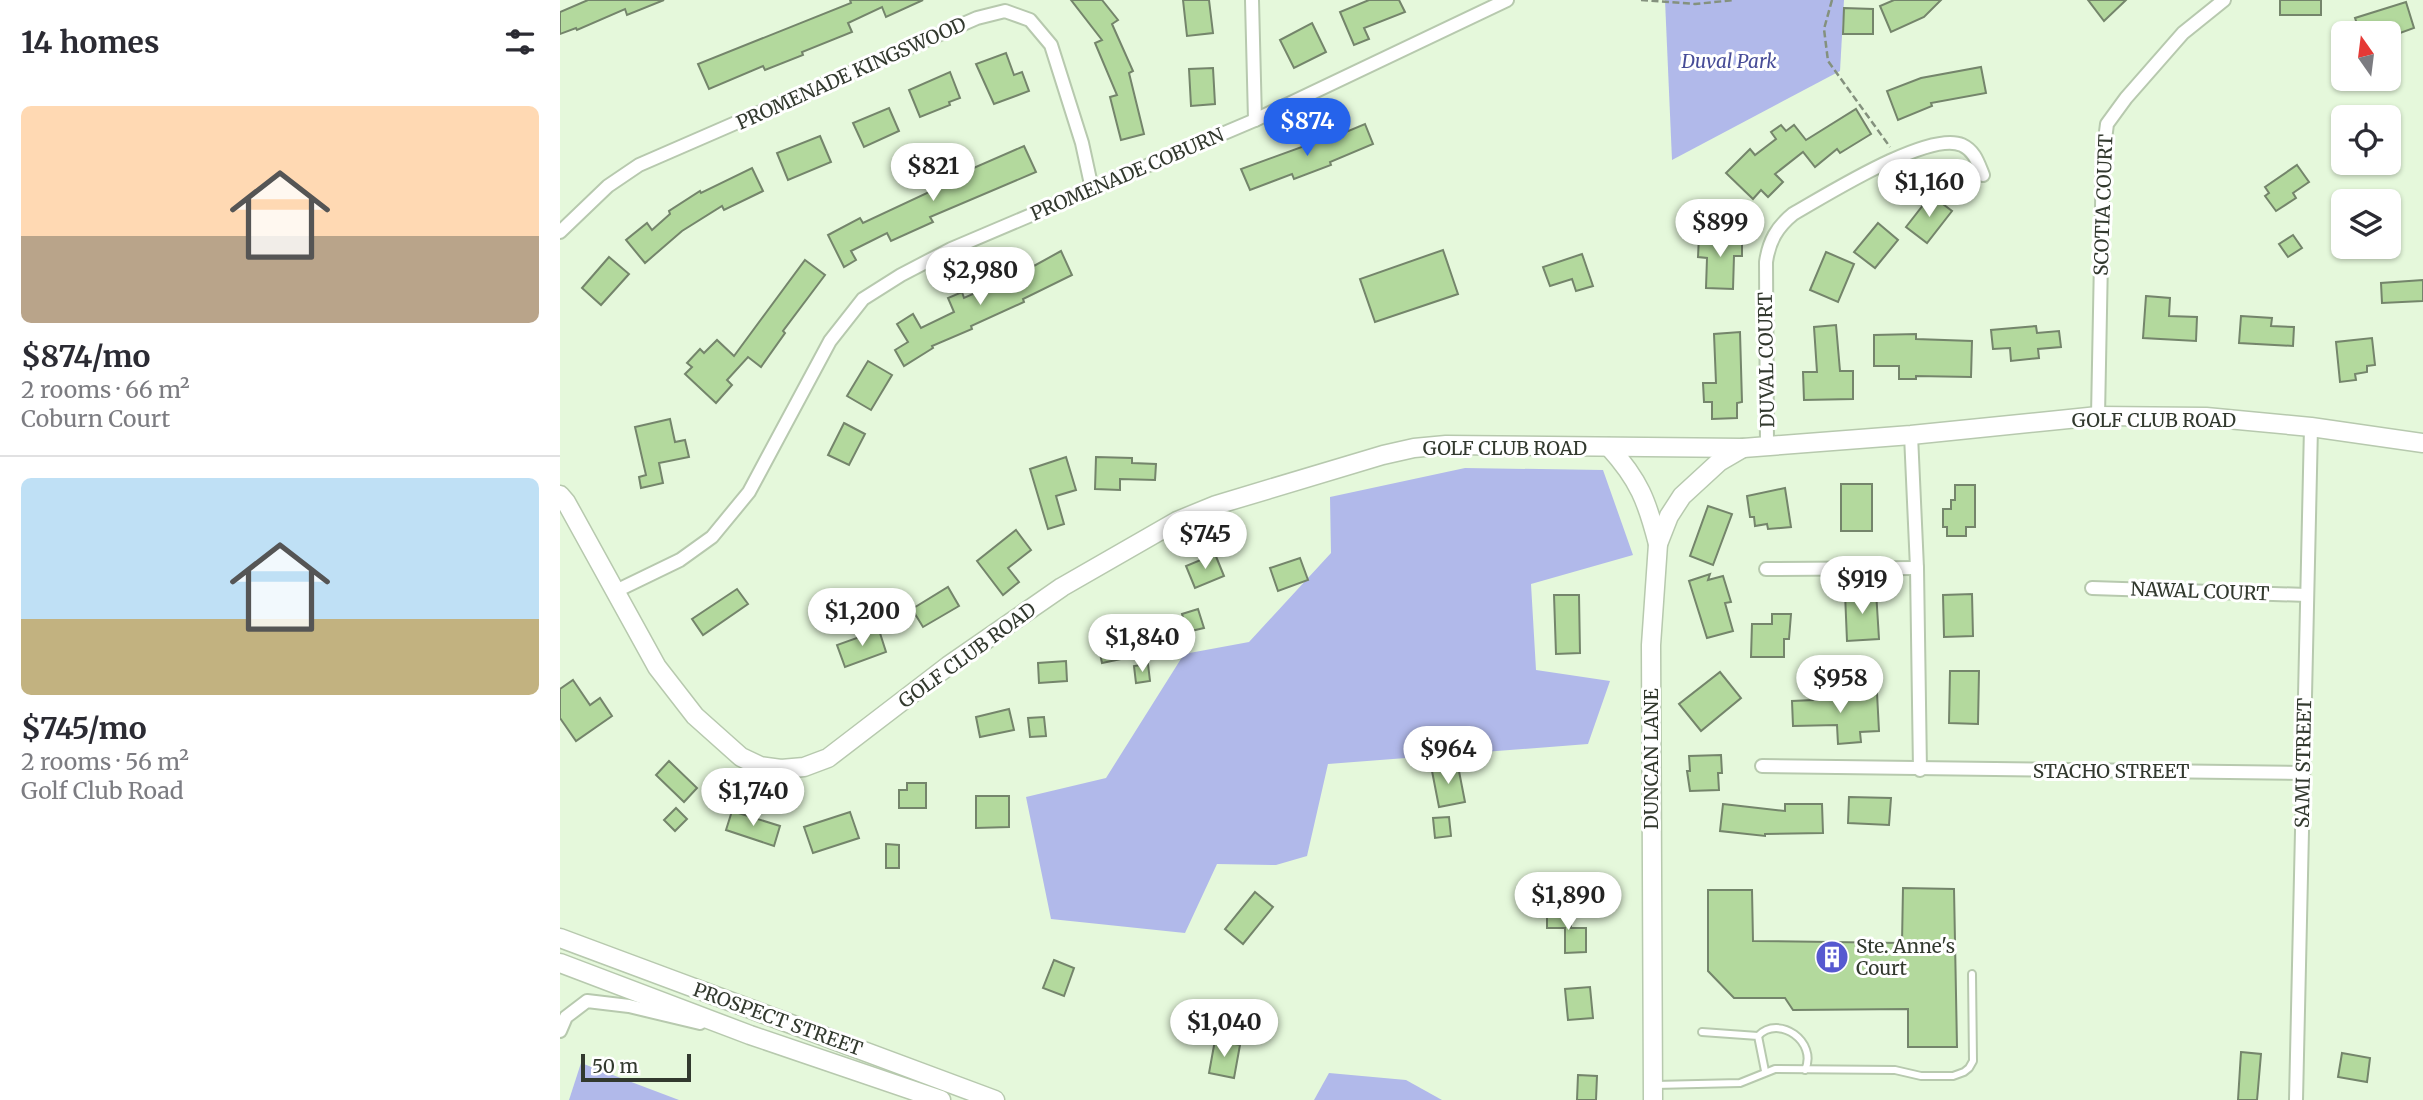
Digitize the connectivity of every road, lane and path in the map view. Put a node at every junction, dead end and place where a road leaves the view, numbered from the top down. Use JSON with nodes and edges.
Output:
{"nodes":[{"id":1,"x":1252,"y":0,"type":"edge"},
{"id":2,"x":1507,"y":0,"type":"edge"},
{"id":3,"x":1641,"y":0,"type":"edge"},
{"id":4,"x":1735,"y":0,"type":"edge"},
{"id":5,"x":1832,"y":0,"type":"edge"},
{"id":6,"x":2224,"y":0,"type":"edge"},
{"id":7,"x":1255,"y":120,"type":"junction"},
{"id":8,"x":1898,"y":158,"type":"junction"},
{"id":9,"x":1983,"y":175,"type":"dead end"},
{"id":10,"x":1092,"y":189,"type":"junction"},
{"id":11,"x":560,"y":232,"type":"edge"},
{"id":12,"x":2098,"y":416,"type":"junction"},
{"id":13,"x":2312,"y":427,"type":"junction"},
{"id":14,"x":1911,"y":435,"type":"junction"},
{"id":15,"x":2423,"y":443,"type":"edge"},
{"id":16,"x":1609,"y":447,"type":"junction"},
{"id":17,"x":1767,"y":447,"type":"junction"},
{"id":18,"x":1743,"y":448,"type":"junction"},
{"id":19,"x":560,"y":495,"type":"edge"},
{"id":20,"x":1658,"y":544,"type":"junction"},
{"id":21,"x":1917,"y":568,"type":"junction"},
{"id":22,"x":1766,"y":569,"type":"dead end"},
{"id":23,"x":2092,"y":588,"type":"dead end"},
{"id":24,"x":617,"y":591,"type":"junction"},
{"id":25,"x":2307,"y":595,"type":"junction"},
{"id":26,"x":1762,"y":766,"type":"dead end"},
{"id":27,"x":1920,"y":770,"type":"junction"},
{"id":28,"x":2302,"y":772,"type":"junction"},
{"id":29,"x":560,"y":938,"type":"edge"},
{"id":30,"x":604,"y":954,"type":"junction"},
{"id":31,"x":562,"y":968,"type":"edge"},
{"id":32,"x":1972,"y":974,"type":"dead end"},
{"id":33,"x":560,"y":1031,"type":"edge"},
{"id":34,"x":1702,"y":1032,"type":"dead end"},
{"id":35,"x":750,"y":1035,"type":"junction"},
{"id":36,"x":1758,"y":1036,"type":"junction"},
{"id":37,"x":1805,"y":1070,"type":"junction"},
{"id":38,"x":1765,"y":1071,"type":"junction"},
{"id":39,"x":1653,"y":1092,"type":"edge"},
{"id":40,"x":941,"y":1100,"type":"edge"},
{"id":41,"x":995,"y":1100,"type":"edge"},
{"id":42,"x":2296,"y":1100,"type":"edge"}],
"edges":[{"from":1,"to":7,"type":"street"},
{"from":2,"to":7,"type":"street","name":"PROMENADE COBURN"},
{"from":3,"to":4,"type":"path"},
{"from":5,"to":8,"type":"path"},
{"from":6,"to":12,"type":"street","name":"SCOTIA COURT"},
{"from":7,"to":10,"type":"street","name":"PROMENADE COBURN"},
{"from":8,"to":9,"type":"street","name":"DUVAL COURT"},
{"from":8,"to":17,"type":"street","name":"DUVAL COURT"},
{"from":10,"to":11,"type":"street","name":"PROMENADE KINGSWOOD"},
{"from":10,"to":24,"type":"street","name":"PROMENADE COBURN"},
{"from":12,"to":13,"type":"street","name":"GOLF CLUB ROAD"},
{"from":12,"to":14,"type":"street","name":"GOLF CLUB ROAD"},
{"from":13,"to":15,"type":"street","name":"GOLF CLUB ROAD"},
{"from":13,"to":25,"type":"street","name":"SAMI STREET"},
{"from":14,"to":17,"type":"street","name":"GOLF CLUB ROAD"},
{"from":14,"to":21,"type":"street"},
{"from":16,"to":18,"type":"street","name":"GOLF CLUB ROAD"},
{"from":16,"to":20,"type":"street"},
{"from":16,"to":24,"type":"street","name":"GOLF CLUB ROAD"},
{"from":17,"to":18,"type":"street","name":"GOLF CLUB ROAD"},
{"from":18,"to":20,"type":"street"},
{"from":19,"to":24,"type":"street","name":"GOLF CLUB ROAD"},
{"from":20,"to":39,"type":"street","name":"DUNCAN LANE"},
{"from":21,"to":22,"type":"street"},
{"from":21,"to":27,"type":"street"},
{"from":23,"to":25,"type":"street","name":"NAWAL COURT"},
{"from":25,"to":28,"type":"street","name":"SAMI STREET"},
{"from":26,"to":27,"type":"street","name":"STACHO STREET"},
{"from":27,"to":28,"type":"street","name":"STACHO STREET"},
{"from":28,"to":42,"type":"street","name":"SAMI STREET"},
{"from":29,"to":30,"type":"street","name":"PROSPECT STREET"},
{"from":30,"to":31,"type":"street"},
{"from":30,"to":41,"type":"street","name":"PROSPECT STREET"},
{"from":31,"to":35,"type":"street","name":"PROSPECT STREET"},
{"from":32,"to":37,"type":"lane"},
{"from":33,"to":35,"type":"street"},
{"from":34,"to":36,"type":"lane"},
{"from":35,"to":40,"type":"street","name":"PROSPECT STREET"},
{"from":36,"to":37,"type":"lane"},
{"from":36,"to":38,"type":"lane"},
{"from":37,"to":38,"type":"lane"},
{"from":38,"to":39,"type":"lane"}]}
